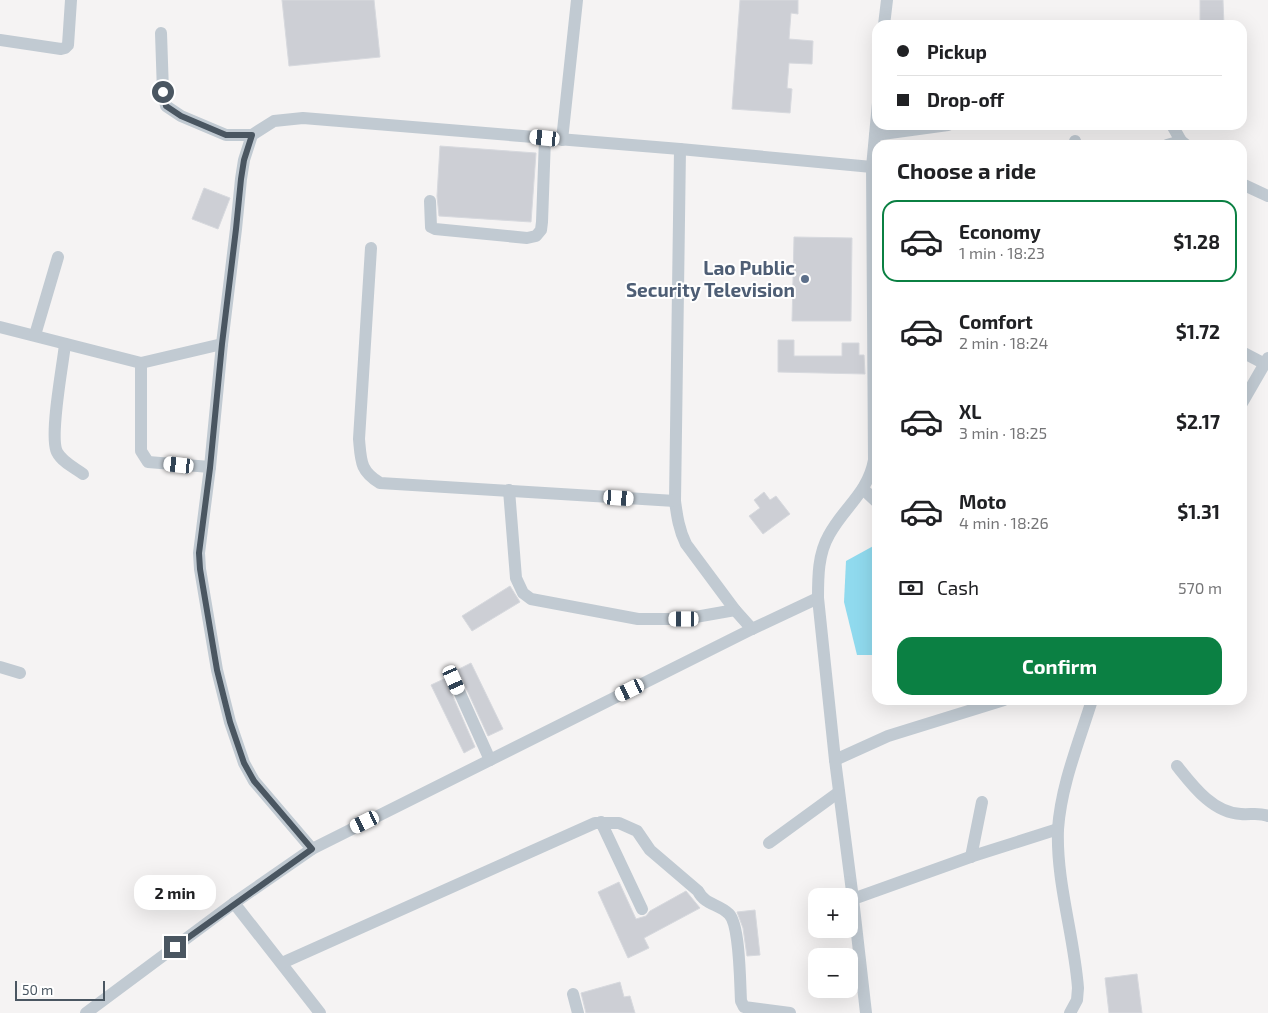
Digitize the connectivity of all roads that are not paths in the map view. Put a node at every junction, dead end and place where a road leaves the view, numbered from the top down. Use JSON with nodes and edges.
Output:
{"nodes":[{"id":1,"x":71,"y":0,"type":"edge"},
{"id":2,"x":576,"y":0,"type":"edge"},
{"id":3,"x":887,"y":0,"type":"edge"},
{"id":4,"x":885,"y":20,"type":"edge"},
{"id":5,"x":161,"y":33,"type":"dead end"},
{"id":6,"x":0,"y":40,"type":"edge"},
{"id":7,"x":875,"y":130,"type":"edge"},
{"id":8,"x":912,"y":130,"type":"edge"},
{"id":9,"x":252,"y":135,"type":"junction"},
{"id":10,"x":875,"y":135,"type":"junction"},
{"id":11,"x":545,"y":138,"type":"junction"},
{"id":12,"x":562,"y":140,"type":"junction"},
{"id":13,"x":875,"y":140,"type":"edge"},
{"id":14,"x":680,"y":149,"type":"junction"},
{"id":15,"x":872,"y":167,"type":"edge"},
{"id":16,"x":1247,"y":186,"type":"edge"},
{"id":17,"x":1268,"y":196,"type":"edge"},
{"id":18,"x":430,"y":201,"type":"dead end"},
{"id":19,"x":371,"y":248,"type":"dead end"},
{"id":20,"x":58,"y":257,"type":"dead end"},
{"id":21,"x":0,"y":326,"type":"edge"},
{"id":22,"x":35,"y":335,"type":"junction"},
{"id":23,"x":65,"y":344,"type":"junction"},
{"id":24,"x":222,"y":344,"type":"junction"},
{"id":25,"x":1247,"y":354,"type":"edge"},
{"id":26,"x":1266,"y":361,"type":"edge"},
{"id":27,"x":141,"y":363,"type":"junction"},
{"id":28,"x":1247,"y":394,"type":"edge"},
{"id":29,"x":210,"y":468,"type":"junction"},
{"id":30,"x":872,"y":468,"type":"edge"},
{"id":31,"x":83,"y":474,"type":"dead end"},
{"id":32,"x":863,"y":489,"type":"junction"},
{"id":33,"x":509,"y":490,"type":"junction"},
{"id":34,"x":872,"y":497,"type":"edge"},
{"id":35,"x":674,"y":501,"type":"junction"},
{"id":36,"x":818,"y":598,"type":"junction"},
{"id":37,"x":734,"y":610,"type":"junction"},
{"id":38,"x":752,"y":629,"type":"junction"},
{"id":39,"x":0,"y":666,"type":"edge"},
{"id":40,"x":20,"y":672,"type":"dead end"},
{"id":41,"x":454,"y":680,"type":"dead end"},
{"id":42,"x":988,"y":705,"type":"edge"},
{"id":43,"x":1090,"y":705,"type":"edge"},
{"id":44,"x":490,"y":760,"type":"junction"},
{"id":45,"x":835,"y":760,"type":"junction"},
{"id":46,"x":1177,"y":766,"type":"dead end"},
{"id":47,"x":839,"y":792,"type":"junction"},
{"id":48,"x":982,"y":802,"type":"dead end"},
{"id":49,"x":1268,"y":816,"type":"edge"},
{"id":50,"x":601,"y":822,"type":"junction"},
{"id":51,"x":1058,"y":829,"type":"junction"},
{"id":52,"x":769,"y":843,"type":"dead end"},
{"id":53,"x":312,"y":849,"type":"junction"},
{"id":54,"x":971,"y":857,"type":"junction"},
{"id":55,"x":852,"y":888,"type":"edge"},
{"id":56,"x":858,"y":897,"type":"edge"},
{"id":57,"x":234,"y":903,"type":"junction"},
{"id":58,"x":642,"y":909,"type":"dead end"},
{"id":59,"x":857,"y":938,"type":"edge"},
{"id":60,"x":282,"y":963,"type":"junction"},
{"id":61,"x":573,"y":994,"type":"dead end"},
{"id":62,"x":1073,"y":1012,"type":"edge"},
{"id":63,"x":86,"y":1013,"type":"edge"},
{"id":64,"x":320,"y":1013,"type":"edge"},
{"id":65,"x":578,"y":1013,"type":"edge"},
{"id":66,"x":790,"y":1013,"type":"edge"},
{"id":67,"x":866,"y":1013,"type":"edge"}],
"edges":[{"from":1,"to":6,"type":"street"},
{"from":2,"to":12,"type":"street"},
{"from":3,"to":4,"type":"street"},
{"from":5,"to":9,"type":"street"},
{"from":7,"to":10,"type":"street"},
{"from":8,"to":10,"type":"street"},
{"from":9,"to":11,"type":"street"},
{"from":9,"to":24,"type":"street"},
{"from":10,"to":13,"type":"street"},
{"from":11,"to":12,"type":"street"},
{"from":11,"to":18,"type":"street"},
{"from":12,"to":14,"type":"street"},
{"from":14,"to":15,"type":"street"},
{"from":14,"to":35,"type":"street"},
{"from":16,"to":17,"type":"street"},
{"from":19,"to":33,"type":"street"},
{"from":20,"to":22,"type":"street"},
{"from":21,"to":22,"type":"street"},
{"from":22,"to":23,"type":"street"},
{"from":23,"to":27,"type":"street"},
{"from":23,"to":31,"type":"street"},
{"from":24,"to":27,"type":"street"},
{"from":24,"to":29,"type":"street"},
{"from":25,"to":26,"type":"street"},
{"from":26,"to":28,"type":"street"},
{"from":27,"to":29,"type":"street"},
{"from":29,"to":53,"type":"street"},
{"from":30,"to":32,"type":"street"},
{"from":32,"to":34,"type":"street"},
{"from":32,"to":36,"type":"street"},
{"from":33,"to":35,"type":"street"},
{"from":33,"to":37,"type":"street"},
{"from":35,"to":37,"type":"street"},
{"from":36,"to":38,"type":"street"},
{"from":36,"to":45,"type":"street"},
{"from":37,"to":38,"type":"street"},
{"from":38,"to":44,"type":"street"},
{"from":39,"to":40,"type":"street"},
{"from":41,"to":44,"type":"street"},
{"from":42,"to":45,"type":"street"},
{"from":43,"to":51,"type":"street"},
{"from":44,"to":53,"type":"street"},
{"from":45,"to":47,"type":"street"},
{"from":46,"to":49,"type":"street"},
{"from":47,"to":52,"type":"street"},
{"from":47,"to":55,"type":"street"},
{"from":48,"to":54,"type":"street"},
{"from":50,"to":58,"type":"street"},
{"from":50,"to":60,"type":"street"},
{"from":50,"to":66,"type":"street"},
{"from":51,"to":54,"type":"street"},
{"from":51,"to":62,"type":"street"},
{"from":53,"to":57,"type":"street"},
{"from":54,"to":56,"type":"street"},
{"from":57,"to":60,"type":"street"},
{"from":57,"to":63,"type":"street"},
{"from":59,"to":67,"type":"street"},
{"from":60,"to":64,"type":"street"},
{"from":61,"to":65,"type":"street"}]}
